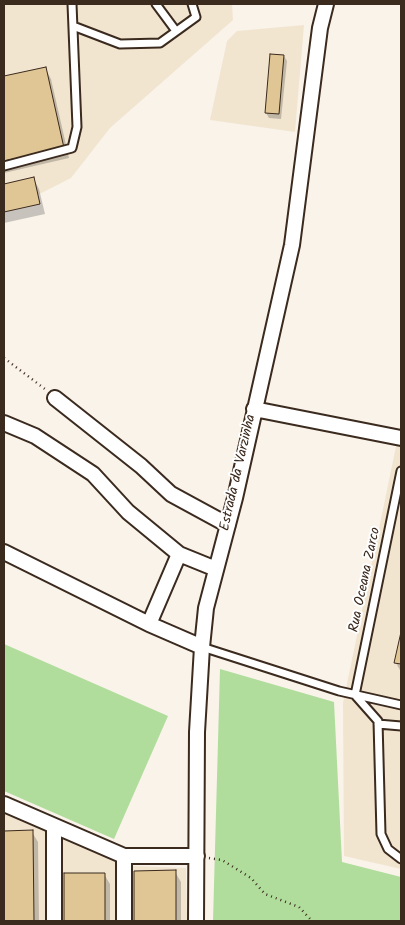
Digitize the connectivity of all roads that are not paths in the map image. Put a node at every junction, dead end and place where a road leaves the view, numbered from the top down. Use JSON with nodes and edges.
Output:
{"nodes":[{"id":1,"x":72,"y":4,"type":"edge"},
{"id":2,"x":156,"y":4,"type":"edge"},
{"id":3,"x":192,"y":4,"type":"edge"},
{"id":4,"x":326,"y":4,"type":"edge"},
{"id":5,"x":334,"y":4,"type":"edge"},
{"id":6,"x":72,"y":26,"type":"junction"},
{"id":7,"x":320,"y":28,"type":"junction"},
{"id":8,"x":176,"y":31,"type":"junction"},
{"id":9,"x":4,"y":166,"type":"edge"},
{"id":10,"x":56,"y":398,"type":"road end"},
{"id":11,"x":254,"y":409,"type":"junction"},
{"id":12,"x":4,"y":423,"type":"edge"},
{"id":13,"x":401,"y":438,"type":"edge"},
{"id":14,"x":401,"y":471,"type":"edge"},
{"id":15,"x":228,"y":525,"type":"junction"},
{"id":16,"x":4,"y":552,"type":"edge"},
{"id":17,"x":179,"y":554,"type":"junction"},
{"id":18,"x":216,"y":569,"type":"junction"},
{"id":19,"x":149,"y":624,"type":"junction"},
{"id":20,"x":202,"y":647,"type":"junction"},
{"id":21,"x":355,"y":695,"type":"junction"},
{"id":22,"x":401,"y":705,"type":"edge"},
{"id":23,"x":378,"y":724,"type":"junction"},
{"id":24,"x":401,"y":726,"type":"edge"},
{"id":25,"x":4,"y":804,"type":"edge"},
{"id":26,"x":54,"y":826,"type":"junction"},
{"id":27,"x":124,"y":856,"type":"junction"},
{"id":28,"x":197,"y":856,"type":"junction"},
{"id":29,"x":401,"y":858,"type":"edge"},
{"id":30,"x":54,"y":921,"type":"edge"},
{"id":31,"x":124,"y":921,"type":"edge"},
{"id":32,"x":196,"y":921,"type":"edge"}],
"edges":[{"from":1,"to":6,"type":"lane"},
{"from":2,"to":8,"type":"lane"},
{"from":3,"to":8,"type":"lane"},
{"from":4,"to":7,"type":"street","name":"Estrada da Varzinha"},
{"from":5,"to":7,"type":"street","name":"Estrada da Varzinha"},
{"from":6,"to":8,"type":"lane"},
{"from":6,"to":9,"type":"lane"},
{"from":7,"to":11,"type":"street","name":"Estrada da Varzinha"},
{"from":10,"to":15,"type":"street"},
{"from":11,"to":13,"type":"street"},
{"from":11,"to":15,"type":"street","name":"Estrada da Varzinha"},
{"from":12,"to":17,"type":"street"},
{"from":14,"to":21,"type":"lane","name":"Rua Oceana Zarco"},
{"from":15,"to":18,"type":"street","name":"Estrada da Varzinha"},
{"from":16,"to":19,"type":"street"},
{"from":17,"to":18,"type":"street"},
{"from":17,"to":19,"type":"street"},
{"from":18,"to":20,"type":"street","name":"Estrada da Varzinha"},
{"from":19,"to":20,"type":"street"},
{"from":20,"to":21,"type":"lane"},
{"from":20,"to":28,"type":"street","name":"Estrada da Varzinha"},
{"from":21,"to":22,"type":"lane"},
{"from":21,"to":23,"type":"lane"},
{"from":23,"to":24,"type":"lane"},
{"from":23,"to":29,"type":"lane"},
{"from":25,"to":26,"type":"street"},
{"from":26,"to":27,"type":"street"},
{"from":26,"to":30,"type":"street"},
{"from":27,"to":28,"type":"street"},
{"from":27,"to":31,"type":"street"},
{"from":28,"to":32,"type":"street","name":"Estrada da Varzinha"}]}
